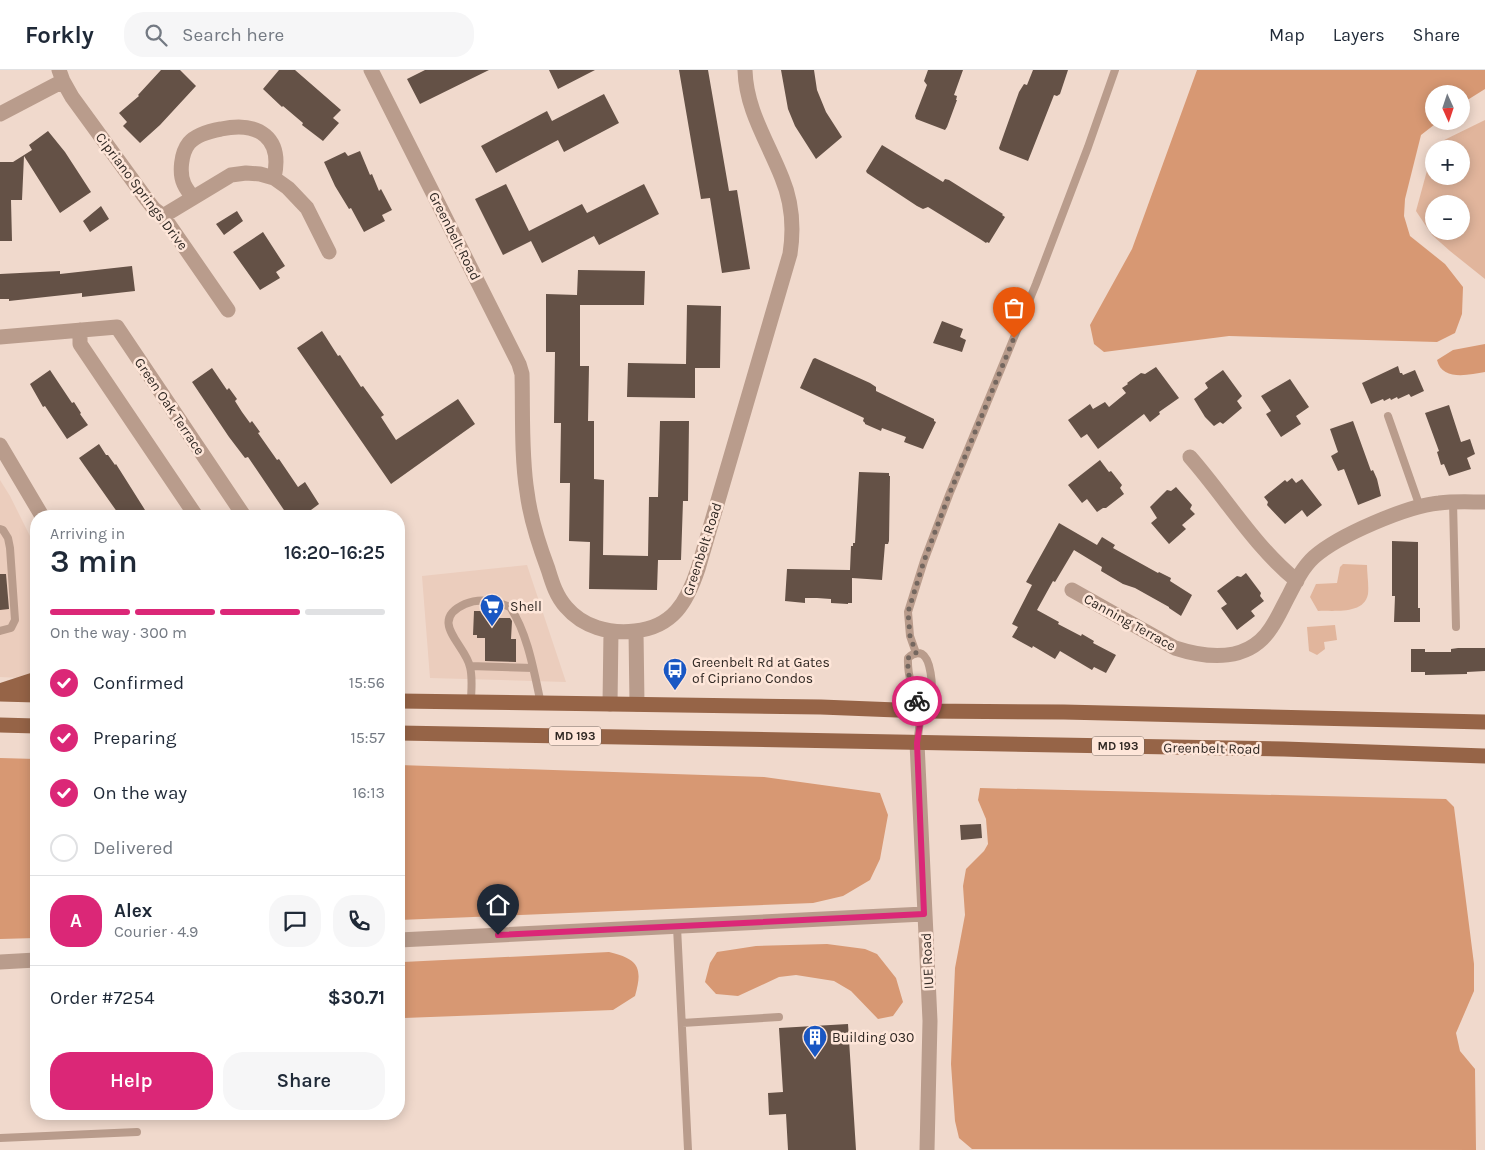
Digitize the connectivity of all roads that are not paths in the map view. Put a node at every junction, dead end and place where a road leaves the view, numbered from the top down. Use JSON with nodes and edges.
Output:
{"nodes":[{"id":1,"x":371,"y":70,"type":"edge"},
{"id":2,"x":745,"y":70,"type":"edge"},
{"id":3,"x":1115,"y":70,"type":"edge"},
{"id":4,"x":61,"y":75,"type":"edge"},
{"id":5,"x":0,"y":114,"type":"edge"},
{"id":6,"x":274,"y":178,"type":"junction"},
{"id":7,"x":192,"y":197,"type":"junction"},
{"id":8,"x":163,"y":216,"type":"junction"},
{"id":9,"x":329,"y":252,"type":"dead end"},
{"id":10,"x":228,"y":310,"type":"dead end"},
{"id":11,"x":80,"y":330,"type":"junction"},
{"id":12,"x":0,"y":337,"type":"edge"},
{"id":13,"x":1388,"y":416,"type":"dead end"},
{"id":14,"x":0,"y":445,"type":"edge"},
{"id":15,"x":1190,"y":457,"type":"dead end"},
{"id":16,"x":1453,"y":502,"type":"junction"},
{"id":17,"x":1485,"y":502,"type":"edge"},
{"id":18,"x":1420,"y":507,"type":"junction"},
{"id":19,"x":38,"y":510,"type":"edge"},
{"id":20,"x":192,"y":510,"type":"edge"},
{"id":21,"x":240,"y":510,"type":"edge"},
{"id":22,"x":0,"y":529,"type":"edge"},
{"id":23,"x":1297,"y":581,"type":"junction"},
{"id":24,"x":1072,"y":590,"type":"dead end"},
{"id":25,"x":1456,"y":627,"type":"dead end"},
{"id":26,"x":0,"y":631,"type":"edge"},
{"id":27,"x":611,"y":631,"type":"junction"},
{"id":28,"x":636,"y":631,"type":"junction"},
{"id":29,"x":916,"y":653,"type":"junction"},
{"id":30,"x":470,"y":666,"type":"junction"},
{"id":31,"x":533,"y":668,"type":"junction"},
{"id":32,"x":30,"y":682,"type":"edge"},
{"id":33,"x":0,"y":692,"type":"edge"},
{"id":34,"x":30,"y":694,"type":"edge"},
{"id":35,"x":405,"y":701,"type":"edge"},
{"id":36,"x":471,"y":702,"type":"junction"},
{"id":37,"x":541,"y":704,"type":"junction"},
{"id":38,"x":610,"y":704,"type":"junction"},
{"id":39,"x":637,"y":704,"type":"junction"},
{"id":40,"x":922,"y":711,"type":"junction"},
{"id":41,"x":1485,"y":722,"type":"edge"},
{"id":42,"x":0,"y":725,"type":"edge"},
{"id":43,"x":30,"y":726,"type":"edge"},
{"id":44,"x":405,"y":733,"type":"edge"},
{"id":45,"x":917,"y":743,"type":"junction"},
{"id":46,"x":1485,"y":756,"type":"edge"},
{"id":47,"x":924,"y":914,"type":"junction"},
{"id":48,"x":677,"y":927,"type":"junction"},
{"id":49,"x":405,"y":940,"type":"edge"},
{"id":50,"x":30,"y":960,"type":"edge"},
{"id":51,"x":0,"y":962,"type":"edge"},
{"id":52,"x":779,"y":1017,"type":"dead end"},
{"id":53,"x":682,"y":1023,"type":"junction"},
{"id":54,"x":137,"y":1132,"type":"dead end"},
{"id":55,"x":0,"y":1138,"type":"edge"},
{"id":56,"x":688,"y":1150,"type":"edge"},
{"id":57,"x":927,"y":1150,"type":"edge"}],
"edges":[{"from":1,"to":27,"type":"street","name":"Greenbelt Road"},
{"from":2,"to":28,"type":"street","name":"Greenbelt Road"},
{"from":3,"to":29,"type":"lane"},
{"from":4,"to":5,"type":"street"},
{"from":4,"to":8,"type":"street","name":"Cipriano Springs Drive"},
{"from":6,"to":7,"type":"street"},
{"from":6,"to":7,"type":"street"},
{"from":6,"to":9,"type":"street"},
{"from":7,"to":8,"type":"street"},
{"from":8,"to":10,"type":"street","name":"Cipriano Springs Drive"},
{"from":11,"to":12,"type":"street","name":"Green Oak Terrace"},
{"from":11,"to":20,"type":"street"},
{"from":11,"to":21,"type":"street","name":"Green Oak Terrace"},
{"from":13,"to":18,"type":"lane"},
{"from":14,"to":19,"type":"street"},
{"from":15,"to":23,"type":"street"},
{"from":16,"to":17,"type":"street","name":"Canning Terrace"},
{"from":16,"to":18,"type":"street","name":"Canning Terrace"},
{"from":16,"to":25,"type":"lane"},
{"from":18,"to":23,"type":"street","name":"Canning Terrace"},
{"from":22,"to":26,"type":"lane"},
{"from":23,"to":24,"type":"street","name":"Canning Terrace"},
{"from":27,"to":28,"type":"street","name":"Greenbelt Road"},
{"from":27,"to":38,"type":"street"},
{"from":28,"to":39,"type":"street"},
{"from":29,"to":40,"type":"lane"},
{"from":29,"to":40,"type":"lane"},
{"from":30,"to":31,"type":"lane"},
{"from":30,"to":31,"type":"lane"},
{"from":30,"to":36,"type":"lane"},
{"from":31,"to":37,"type":"lane"},
{"from":32,"to":33,"type":"main road"},
{"from":33,"to":34,"type":"main road"},
{"from":35,"to":36,"type":"main road"},
{"from":36,"to":37,"type":"main road"},
{"from":37,"to":38,"type":"main road"},
{"from":38,"to":39,"type":"main road"},
{"from":39,"to":40,"type":"main road"},
{"from":40,"to":41,"type":"main road"},
{"from":40,"to":45,"type":"lane"},
{"from":42,"to":43,"type":"main road"},
{"from":44,"to":45,"type":"main road","name":"Greenbelt Road","number":"MD 193"},
{"from":45,"to":46,"type":"main road","name":"Greenbelt Road","number":"MD 193"},
{"from":45,"to":47,"type":"street","name":"IUE Road"},
{"from":47,"to":48,"type":"street"},
{"from":47,"to":57,"type":"street","name":"IUE Road"},
{"from":48,"to":49,"type":"street"},
{"from":48,"to":53,"type":"lane"},
{"from":50,"to":51,"type":"street"},
{"from":52,"to":53,"type":"lane"},
{"from":53,"to":56,"type":"lane"},
{"from":54,"to":55,"type":"lane"}]}
